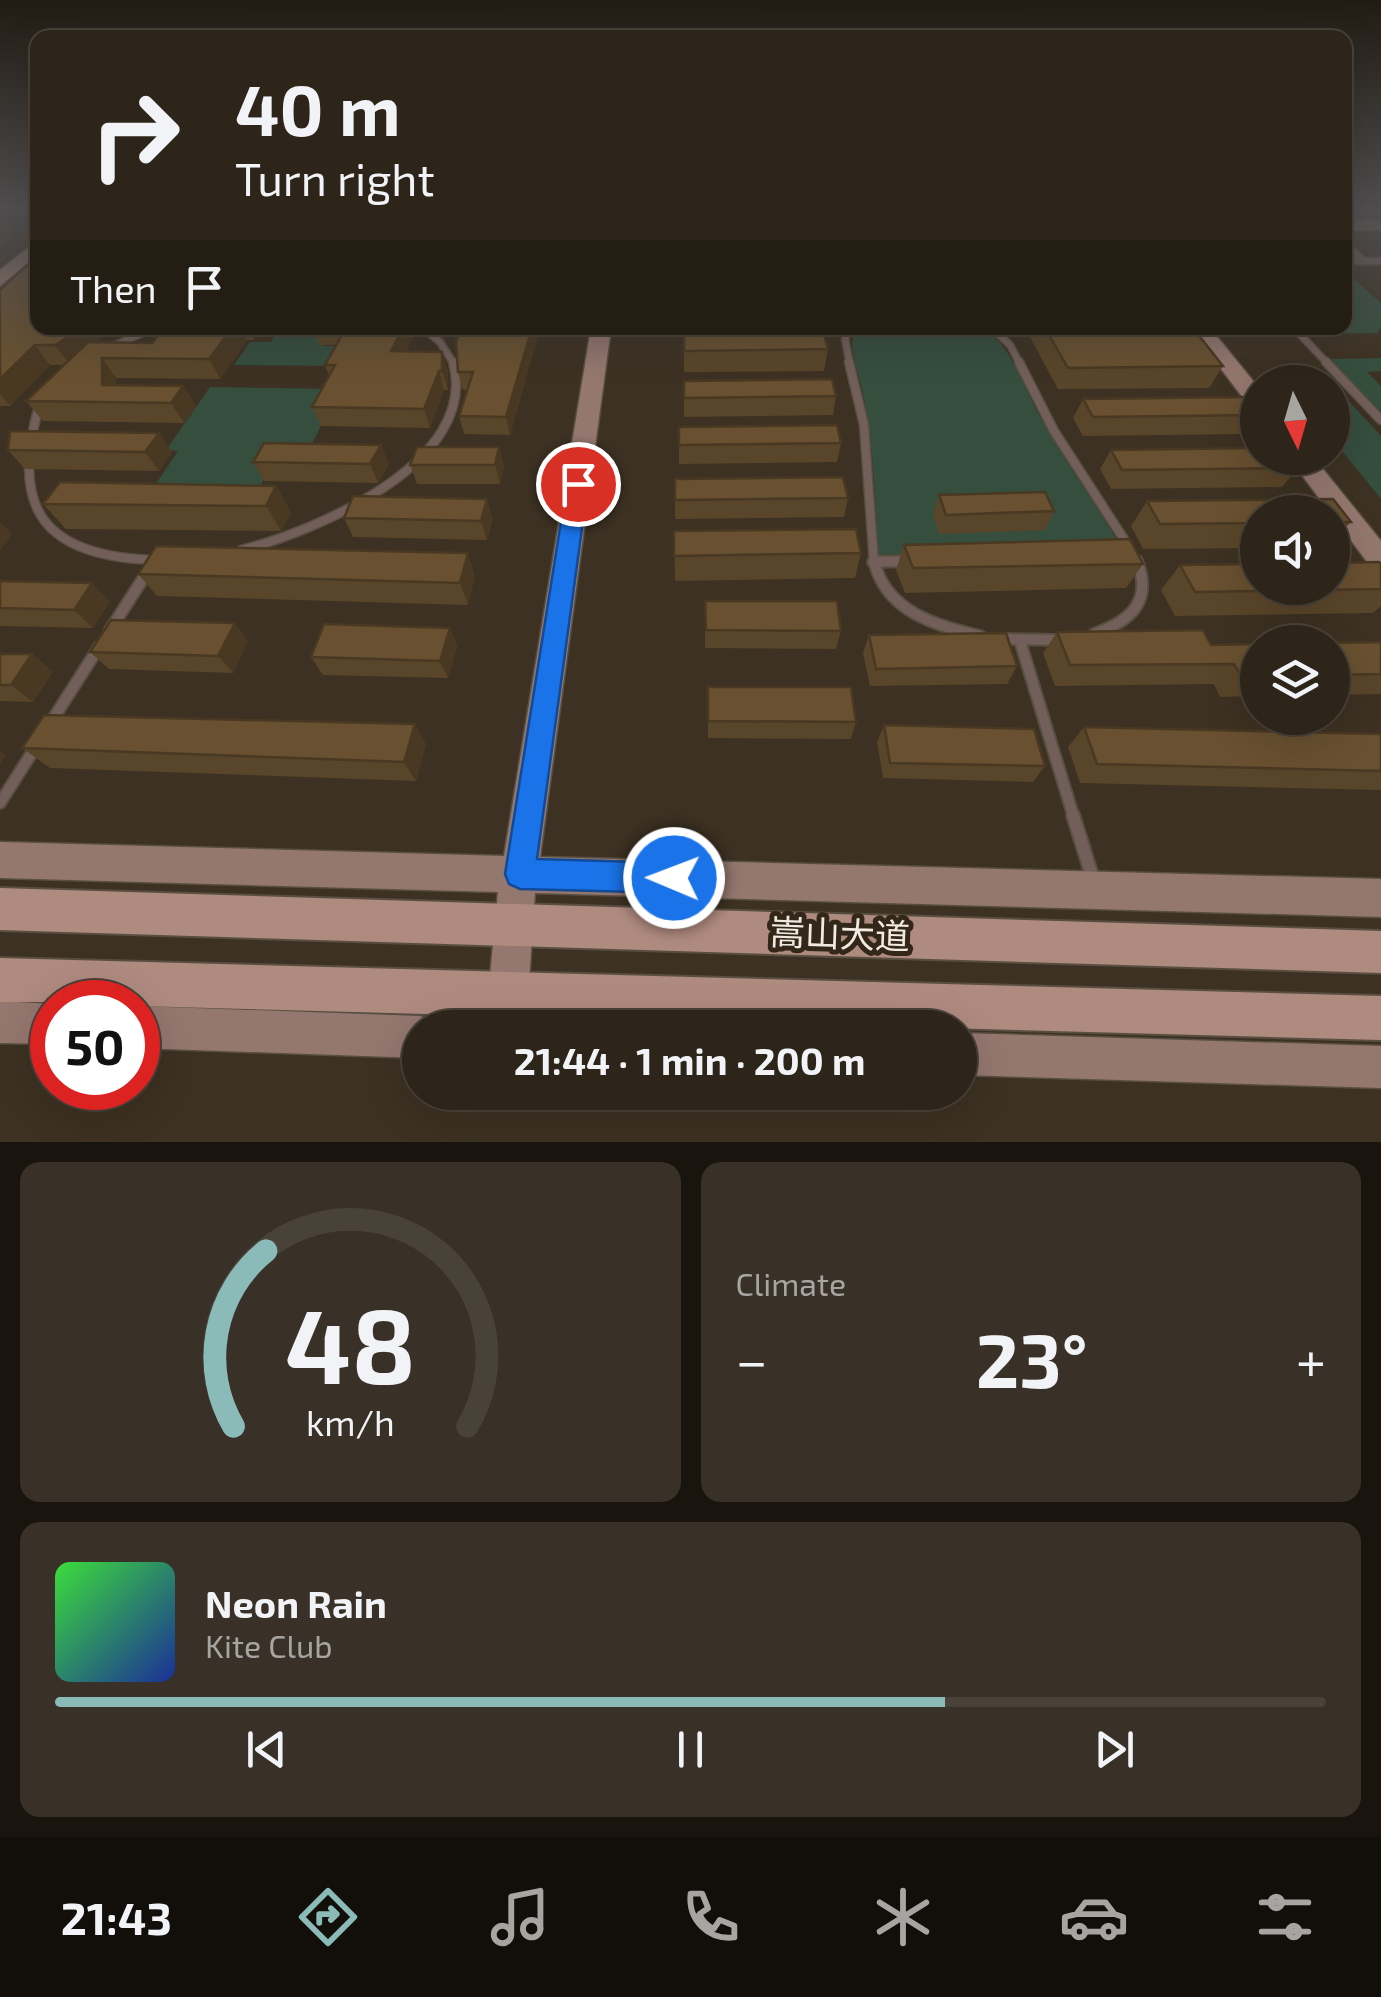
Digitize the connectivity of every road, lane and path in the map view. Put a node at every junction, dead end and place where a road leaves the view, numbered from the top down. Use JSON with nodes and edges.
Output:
{"nodes":[{"id":1,"x":20,"y":261,"type":"edge"},
{"id":2,"x":0,"y":280,"type":"edge"},
{"id":3,"x":139,"y":335,"type":"edge"},
{"id":4,"x":434,"y":335,"type":"edge"},
{"id":5,"x":600,"y":335,"type":"edge"},
{"id":6,"x":847,"y":335,"type":"edge"},
{"id":7,"x":999,"y":335,"type":"edge"},
{"id":8,"x":1205,"y":335,"type":"edge"},
{"id":9,"x":1301,"y":335,"type":"edge"},
{"id":10,"x":103,"y":352,"type":"edge"},
{"id":11,"x":1240,"y":379,"type":"edge"},
{"id":12,"x":44,"y":398,"type":"edge"},
{"id":13,"x":1381,"y":420,"type":"edge"},
{"id":14,"x":24,"y":424,"type":"dead end"},
{"id":15,"x":1314,"y":475,"type":"edge"},
{"id":16,"x":33,"y":526,"type":"dead end"},
{"id":17,"x":232,"y":552,"type":"edge"},
{"id":18,"x":1134,"y":556,"type":"junction"},
{"id":19,"x":1116,"y":557,"type":"edge"},
{"id":20,"x":169,"y":559,"type":"edge"},
{"id":21,"x":154,"y":560,"type":"junction"},
{"id":22,"x":1381,"y":560,"type":"edge"},
{"id":23,"x":910,"y":561,"type":"edge"},
{"id":24,"x":873,"y":562,"type":"junction"},
{"id":25,"x":1020,"y":641,"type":"junction"},
{"id":26,"x":0,"y":803,"type":"edge"},
{"id":27,"x":0,"y":860,"type":"edge"},
{"id":28,"x":520,"y":874,"type":"junction"},
{"id":29,"x":1381,"y":898,"type":"edge"},
{"id":30,"x":0,"y":910,"type":"edge"},
{"id":31,"x":1104,"y":917,"type":"junction"},
{"id":32,"x":512,"y":925,"type":"junction"},
{"id":33,"x":1381,"y":952,"type":"edge"},
{"id":34,"x":0,"y":980,"type":"edge"},
{"id":35,"x":508,"y":997,"type":"junction"},
{"id":36,"x":1381,"y":1018,"type":"edge"},
{"id":37,"x":0,"y":1022,"type":"edge"},
{"id":38,"x":30,"y":1023,"type":"edge"},
{"id":39,"x":160,"y":1028,"type":"edge"},
{"id":40,"x":402,"y":1036,"type":"edge"},
{"id":41,"x":977,"y":1055,"type":"edge"},
{"id":42,"x":1381,"y":1067,"type":"edge"}],
"edges":[{"from":1,"to":2,"type":"main road"},
{"from":3,"to":10,"type":"lane"},
{"from":4,"to":17,"type":"lane"},
{"from":5,"to":28,"type":"main road"},
{"from":6,"to":24,"type":"lane"},
{"from":7,"to":18,"type":"lane"},
{"from":8,"to":11,"type":"main road"},
{"from":9,"to":13,"type":"lane"},
{"from":12,"to":14,"type":"lane"},
{"from":15,"to":22,"type":"main road"},
{"from":16,"to":21,"type":"lane"},
{"from":18,"to":19,"type":"lane"},
{"from":18,"to":25,"type":"lane"},
{"from":20,"to":21,"type":"lane"},
{"from":21,"to":26,"type":"lane"},
{"from":23,"to":24,"type":"lane"},
{"from":24,"to":25,"type":"lane"},
{"from":25,"to":31,"type":"lane"},
{"from":27,"to":28,"type":"main road"},
{"from":28,"to":31,"type":"main road"},
{"from":28,"to":32,"type":"main road"},
{"from":29,"to":31,"type":"main road"},
{"from":30,"to":32,"type":"main road","name":"嵩山大道"},
{"from":31,"to":32,"type":"main road","name":"嵩山大道"},
{"from":31,"to":33,"type":"main road","name":"嵩山大道"},
{"from":32,"to":35,"type":"main road"},
{"from":34,"to":35,"type":"main road"},
{"from":35,"to":36,"type":"main road"},
{"from":37,"to":38,"type":"main road"},
{"from":39,"to":40,"type":"main road"},
{"from":41,"to":42,"type":"main road"}]}
